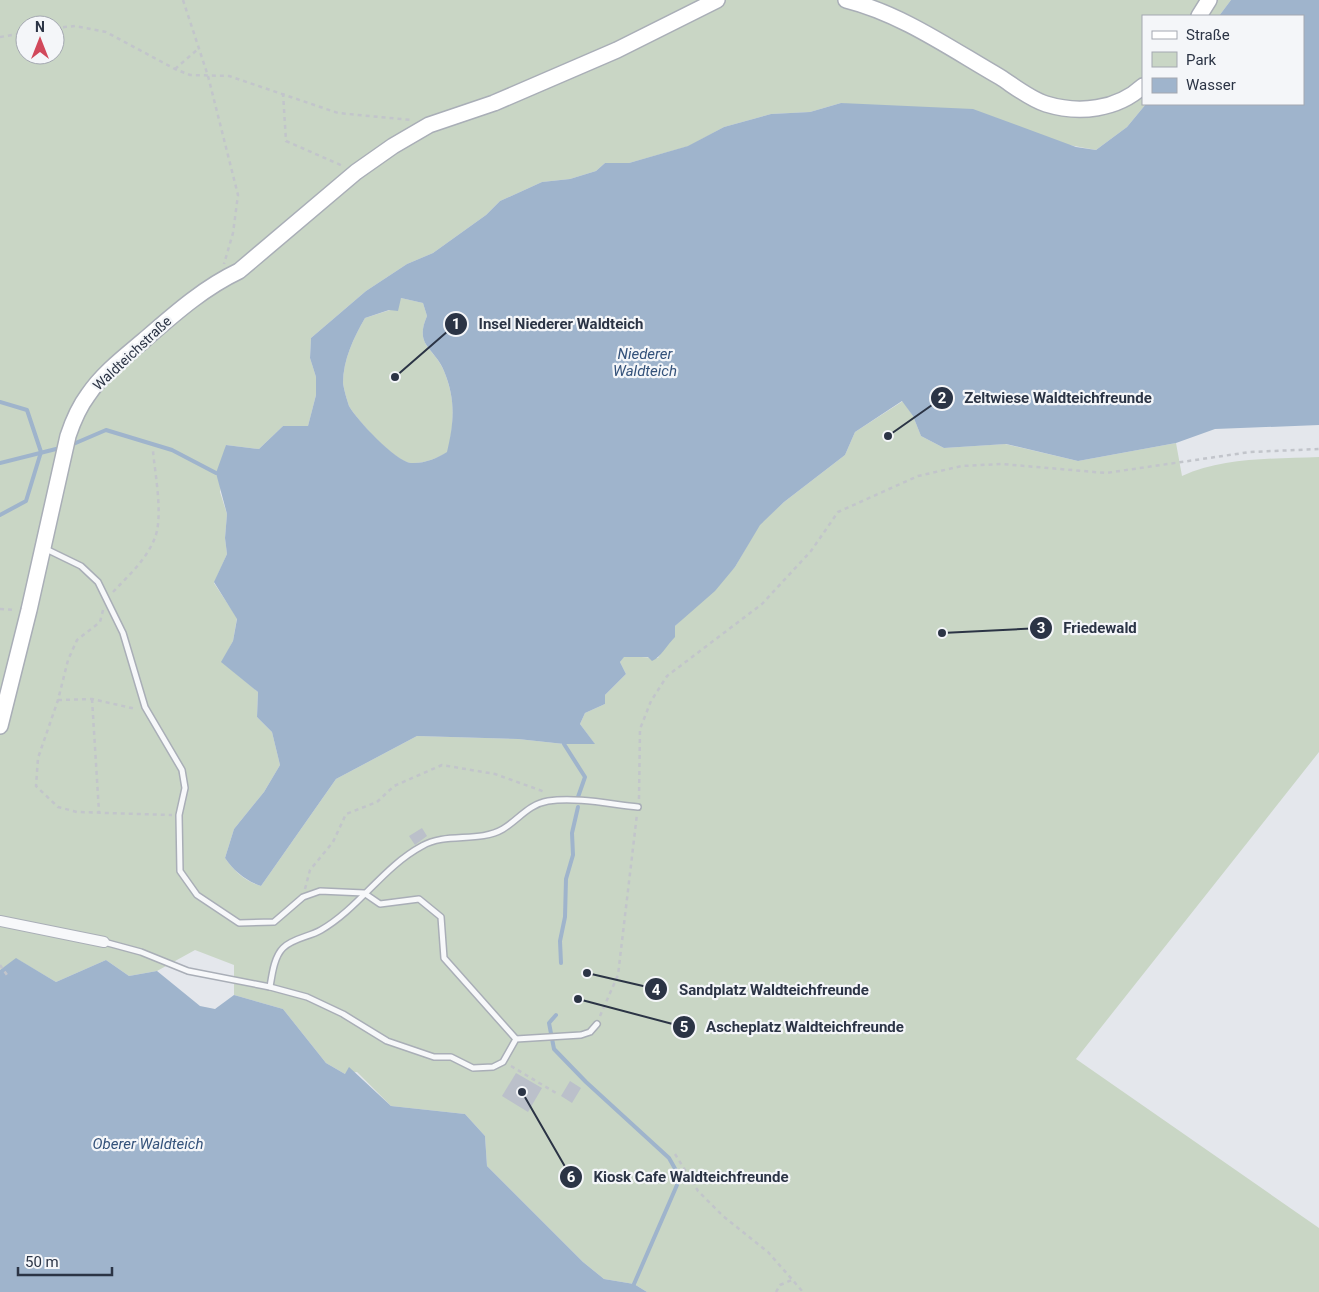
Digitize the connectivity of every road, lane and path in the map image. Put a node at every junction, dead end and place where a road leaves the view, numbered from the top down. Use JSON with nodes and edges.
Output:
{"nodes":[{"id":1,"x":183,"y":0,"type":"edge"},
{"id":2,"x":717,"y":0,"type":"edge"},
{"id":3,"x":846,"y":0,"type":"edge"},
{"id":4,"x":1209,"y":0,"type":"edge"},
{"id":5,"x":1200,"y":15,"type":"edge"},
{"id":6,"x":65,"y":27,"type":"edge"},
{"id":7,"x":15,"y":35,"type":"edge"},
{"id":8,"x":0,"y":37,"type":"edge"},
{"id":9,"x":198,"y":49,"type":"junction"},
{"id":10,"x":175,"y":69,"type":"junction"},
{"id":11,"x":208,"y":76,"type":"junction"},
{"id":12,"x":1142,"y":87,"type":"edge"},
{"id":13,"x":283,"y":93,"type":"junction"},
{"id":14,"x":429,"y":125,"type":"junction"},
{"id":15,"x":356,"y":172,"type":"junction"},
{"id":16,"x":220,"y":280,"type":"junction"},
{"id":17,"x":1319,"y":449,"type":"edge"},
{"id":18,"x":153,"y":451,"type":"dead end"},
{"id":19,"x":42,"y":548,"type":"junction"},
{"id":20,"x":106,"y":600,"type":"junction"},
{"id":21,"x":92,"y":699,"type":"junction"},
{"id":22,"x":58,"y":700,"type":"junction"},
{"id":23,"x":145,"y":707,"type":"junction"},
{"id":24,"x":0,"y":726,"type":"edge"},
{"id":25,"x":570,"y":801,"type":"junction"},
{"id":26,"x":638,"y":807,"type":"junction"},
{"id":27,"x":99,"y":813,"type":"junction"},
{"id":28,"x":179,"y":815,"type":"junction"},
{"id":29,"x":364,"y":894,"type":"junction"},
{"id":30,"x":303,"y":897,"type":"junction"},
{"id":31,"x":0,"y":921,"type":"edge"},
{"id":32,"x":104,"y":942,"type":"joint"},
{"id":33,"x":0,"y":965,"type":"edge"},
{"id":34,"x":8,"y":976,"type":"dead end"},
{"id":35,"x":270,"y":987,"type":"junction"},
{"id":36,"x":596,"y":1024,"type":"joint"},
{"id":37,"x":516,"y":1039,"type":"junction"},
{"id":38,"x":503,"y":1062,"type":"junction"},
{"id":39,"x":556,"y":1094,"type":"dead end"},
{"id":40,"x":675,"y":1154,"type":"dead end"},
{"id":41,"x":792,"y":1280,"type":"junction"},
{"id":42,"x":776,"y":1292,"type":"edge"},
{"id":43,"x":802,"y":1292,"type":"edge"}],
"edges":[{"from":1,"to":9,"type":"path"},
{"from":2,"to":14,"type":"street","name":"Waldteichstraße"},
{"from":3,"to":12,"type":"street"},
{"from":4,"to":5,"type":"street"},
{"from":6,"to":10,"type":"path"},
{"from":7,"to":8,"type":"path"},
{"from":9,"to":10,"type":"path"},
{"from":9,"to":11,"type":"path"},
{"from":10,"to":11,"type":"path"},
{"from":11,"to":13,"type":"path"},
{"from":11,"to":16,"type":"path"},
{"from":13,"to":14,"type":"path"},
{"from":13,"to":15,"type":"path"},
{"from":14,"to":15,"type":"street","name":"Waldteichstraße"},
{"from":15,"to":16,"type":"street","name":"Waldteichstraße"},
{"from":16,"to":19,"type":"street","name":"Waldteichstraße"},
{"from":17,"to":26,"type":"path"},
{"from":18,"to":20,"type":"path"},
{"from":19,"to":20,"type":"lane"},
{"from":19,"to":24,"type":"street","name":"Waldteichstraße"},
{"from":20,"to":22,"type":"path"},
{"from":20,"to":23,"type":"lane"},
{"from":21,"to":22,"type":"path"},
{"from":21,"to":23,"type":"path"},
{"from":21,"to":27,"type":"path"},
{"from":22,"to":27,"type":"path"},
{"from":23,"to":28,"type":"lane"},
{"from":25,"to":26,"type":"lane"},
{"from":25,"to":29,"type":"lane"},
{"from":25,"to":30,"type":"path"},
{"from":26,"to":36,"type":"path"},
{"from":27,"to":28,"type":"path"},
{"from":28,"to":30,"type":"lane"},
{"from":29,"to":30,"type":"lane"},
{"from":29,"to":35,"type":"lane"},
{"from":29,"to":37,"type":"lane"},
{"from":31,"to":32,"type":"street"},
{"from":32,"to":35,"type":"lane"},
{"from":33,"to":34,"type":"path"},
{"from":35,"to":38,"type":"lane"},
{"from":36,"to":37,"type":"lane"},
{"from":37,"to":38,"type":"lane"},
{"from":38,"to":39,"type":"path"},
{"from":40,"to":41,"type":"path"},
{"from":41,"to":42,"type":"path"},
{"from":41,"to":43,"type":"path"}]}
